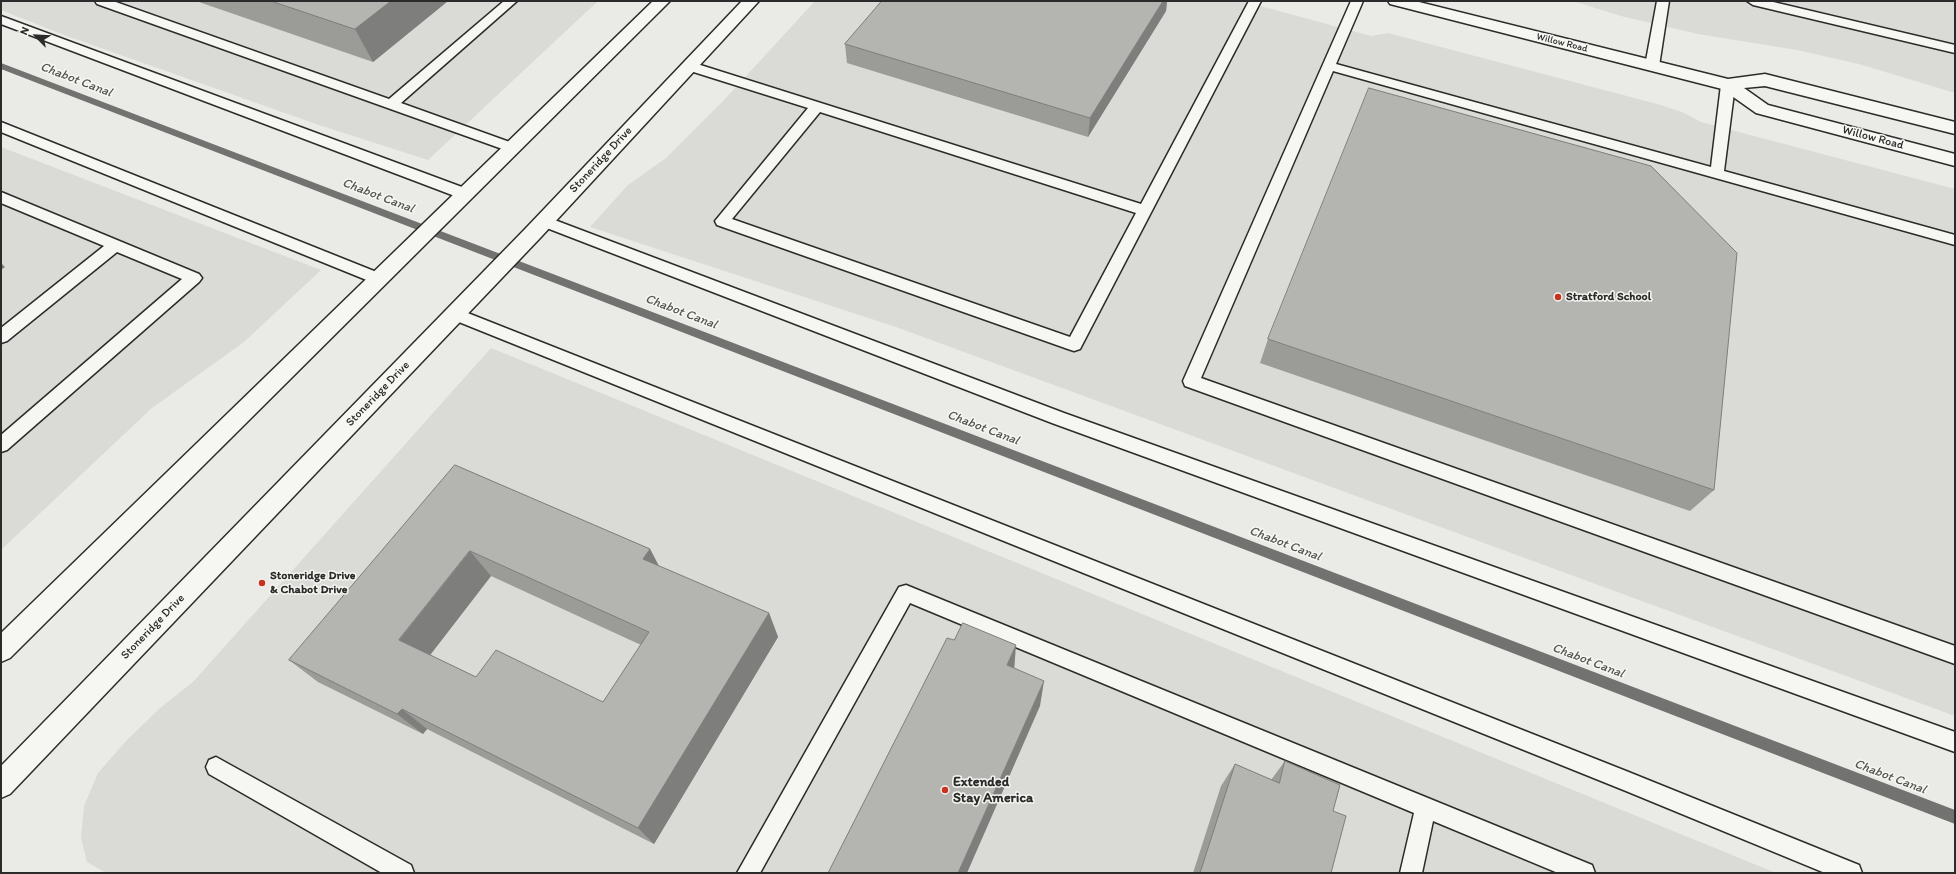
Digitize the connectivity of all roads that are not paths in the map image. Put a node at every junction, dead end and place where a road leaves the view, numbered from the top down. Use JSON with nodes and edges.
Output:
{"nodes":[{"id":1,"x":101,"y":1,"type":"edge"},
{"id":2,"x":511,"y":1,"type":"edge"},
{"id":3,"x":662,"y":1,"type":"edge"},
{"id":4,"x":751,"y":1,"type":"edge"},
{"id":5,"x":1255,"y":1,"type":"edge"},
{"id":6,"x":1357,"y":1,"type":"edge"},
{"id":7,"x":1396,"y":1,"type":"edge"},
{"id":8,"x":1664,"y":1,"type":"edge"},
{"id":9,"x":1753,"y":1,"type":"edge"},
{"id":10,"x":1,"y":20,"type":"edge"},
{"id":11,"x":1955,"y":49,"type":"edge"},
{"id":12,"x":689,"y":66,"type":"junction"},
{"id":13,"x":1329,"y":66,"type":"junction"},
{"id":14,"x":1652,"y":66,"type":"junction"},
{"id":15,"x":1728,"y":85,"type":"junction"},
{"id":16,"x":391,"y":104,"type":"junction"},
{"id":17,"x":817,"y":106,"type":"junction"},
{"id":18,"x":1,"y":126,"type":"edge"},
{"id":19,"x":1955,"y":128,"type":"edge"},
{"id":20,"x":513,"y":148,"type":"junction"},
{"id":21,"x":1955,"y":160,"type":"edge"},
{"id":22,"x":1717,"y":174,"type":"junction"},
{"id":23,"x":1,"y":197,"type":"edge"},
{"id":24,"x":461,"y":198,"type":"junction"},
{"id":25,"x":1145,"y":210,"type":"junction"},
{"id":26,"x":539,"y":227,"type":"junction"},
{"id":27,"x":1955,"y":240,"type":"edge"},
{"id":28,"x":115,"y":245,"type":"junction"},
{"id":29,"x":384,"y":273,"type":"junction"},
{"id":30,"x":462,"y":307,"type":"junction"},
{"id":31,"x":1,"y":337,"type":"edge"},
{"id":32,"x":1,"y":445,"type":"edge"},
{"id":33,"x":1,"y":650,"type":"edge"},
{"id":34,"x":1955,"y":655,"type":"edge"},
{"id":35,"x":1955,"y":742,"type":"edge"},
{"id":36,"x":216,"y":767,"type":"dead end"},
{"id":37,"x":1,"y":785,"type":"edge"},
{"id":38,"x":1426,"y":807,"type":"junction"},
{"id":39,"x":403,"y":873,"type":"edge"},
{"id":40,"x":748,"y":873,"type":"edge"},
{"id":41,"x":1411,"y":873,"type":"edge"},
{"id":42,"x":1584,"y":873,"type":"edge"},
{"id":43,"x":1851,"y":873,"type":"edge"}],
"edges":[{"from":1,"to":16,"type":"lane"},
{"from":2,"to":16,"type":"lane"},
{"from":3,"to":20,"type":"main road"},
{"from":4,"to":12,"type":"main road","name":"Stoneridge Drive"},
{"from":5,"to":25,"type":"lane"},
{"from":6,"to":13,"type":"lane"},
{"from":7,"to":14,"type":"main road","name":"Willow Road"},
{"from":8,"to":14,"type":"lane"},
{"from":9,"to":11,"type":"lane"},
{"from":10,"to":24,"type":"lane"},
{"from":12,"to":17,"type":"lane"},
{"from":12,"to":26,"type":"main road","name":"Stoneridge Drive"},
{"from":13,"to":22,"type":"lane"},
{"from":13,"to":34,"type":"lane"},
{"from":14,"to":15,"type":"main road","name":"Willow Road"},
{"from":15,"to":19,"type":"main road","name":"Willow Road"},
{"from":15,"to":21,"type":"main road","name":"Willow Road"},
{"from":15,"to":22,"type":"lane"},
{"from":16,"to":20,"type":"lane"},
{"from":17,"to":25,"type":"lane"},
{"from":17,"to":25,"type":"lane"},
{"from":18,"to":29,"type":"lane"},
{"from":20,"to":24,"type":"main road"},
{"from":22,"to":27,"type":"lane"},
{"from":23,"to":28,"type":"lane"},
{"from":24,"to":29,"type":"main road"},
{"from":26,"to":30,"type":"main road","name":"Stoneridge Drive"},
{"from":26,"to":35,"type":"lane"},
{"from":28,"to":31,"type":"lane"},
{"from":28,"to":32,"type":"lane"},
{"from":29,"to":33,"type":"main road"},
{"from":30,"to":37,"type":"main road","name":"Stoneridge Drive"},
{"from":30,"to":43,"type":"lane"},
{"from":36,"to":39,"type":"lane"},
{"from":38,"to":40,"type":"lane"},
{"from":38,"to":41,"type":"lane"},
{"from":38,"to":42,"type":"lane"}]}
